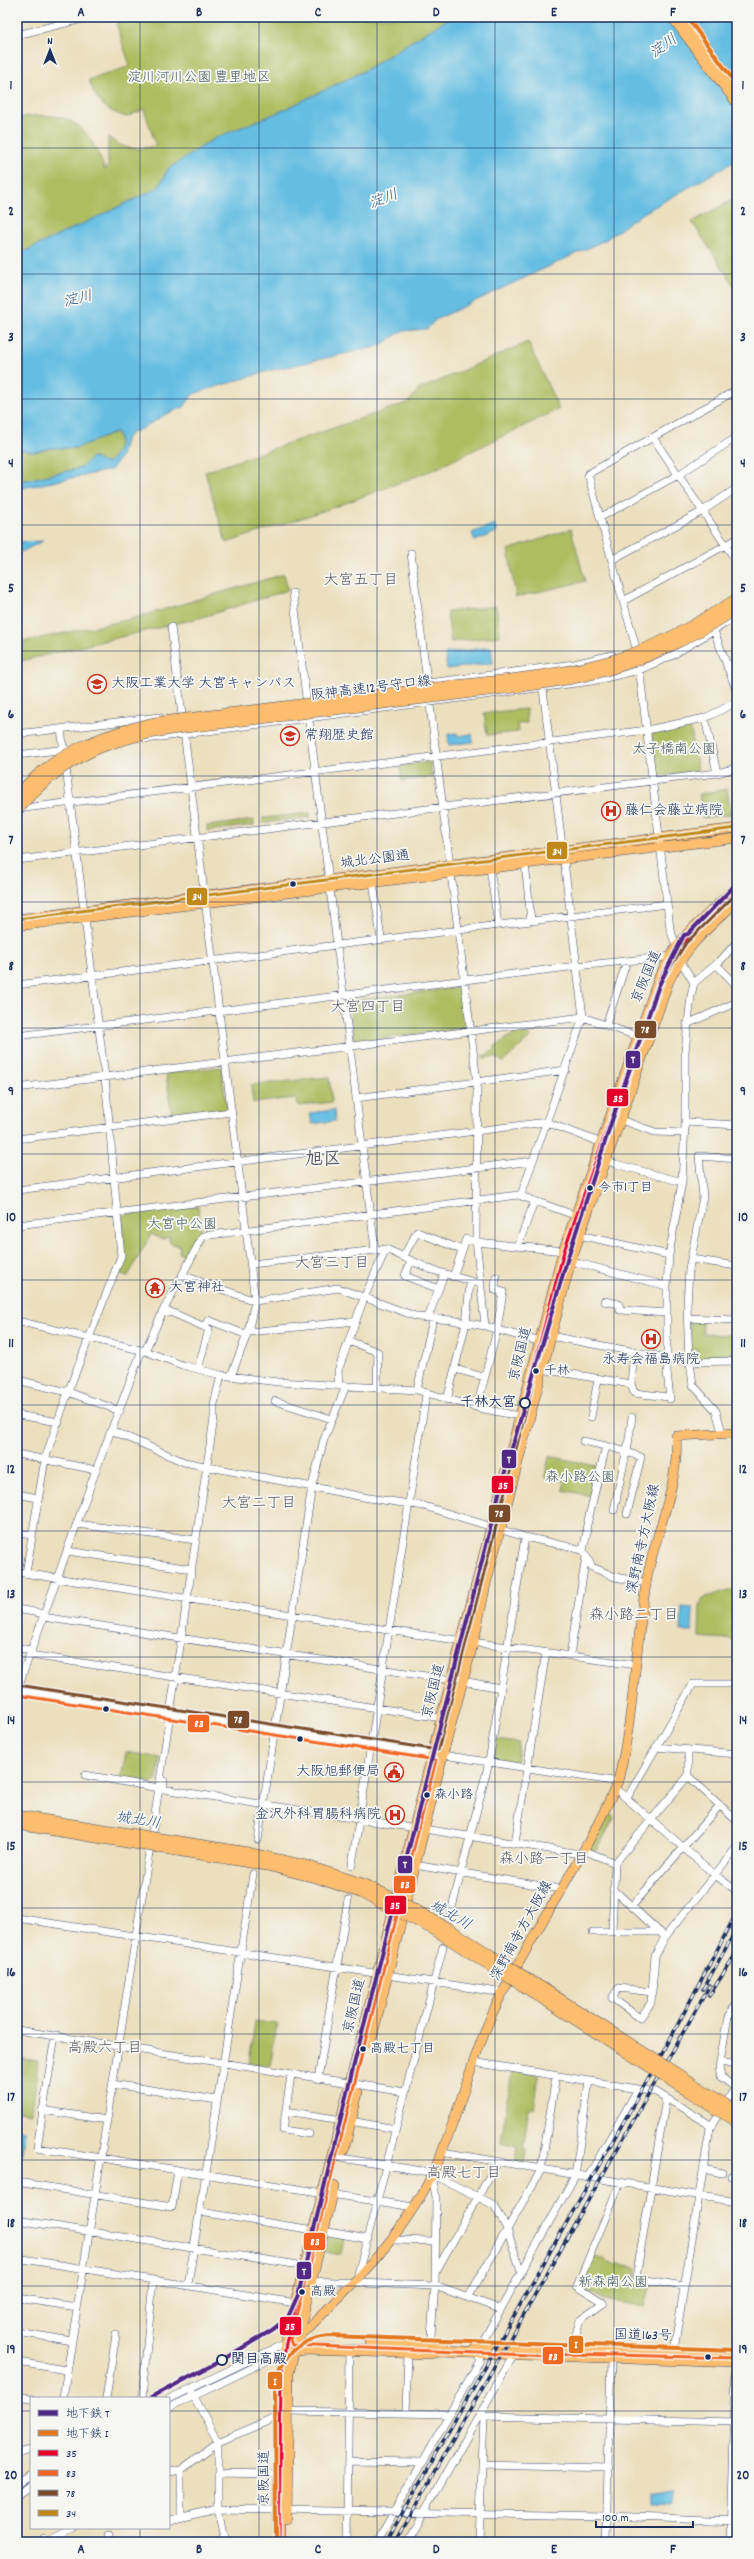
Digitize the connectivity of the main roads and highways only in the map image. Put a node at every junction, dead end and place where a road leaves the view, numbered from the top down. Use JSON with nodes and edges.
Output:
{"nodes":[{"id":1,"x":673,"y":17,"type":"edge"},
{"id":2,"x":684,"y":17,"type":"edge"},
{"id":3,"x":737,"y":89,"type":"edge"},
{"id":4,"x":737,"y":102,"type":"edge"},
{"id":5,"x":737,"y":599,"type":"edge"},
{"id":6,"x":737,"y":609,"type":"edge"},
{"id":7,"x":17,"y":796,"type":"edge"},
{"id":8,"x":17,"y":810,"type":"edge"},
{"id":9,"x":737,"y":828,"type":"edge"},
{"id":10,"x":737,"y":838,"type":"edge"},
{"id":11,"x":661,"y":843,"type":"junction"},
{"id":12,"x":562,"y":851,"type":"junction"},
{"id":13,"x":451,"y":869,"type":"junction"},
{"id":14,"x":329,"y":884,"type":"junction"},
{"id":15,"x":737,"y":887,"type":"edge"},
{"id":16,"x":737,"y":900,"type":"edge"},
{"id":17,"x":83,"y":914,"type":"junction"},
{"id":18,"x":17,"y":919,"type":"edge"},
{"id":19,"x":17,"y":926,"type":"edge"},
{"id":20,"x":676,"y":954,"type":"junction"},
{"id":21,"x":546,"y":1337,"type":"junction"},
{"id":22,"x":526,"y":1415,"type":"junction"},
{"id":23,"x":737,"y":1433,"type":"edge"},
{"id":24,"x":457,"y":1680,"type":"junction"},
{"id":25,"x":438,"y":1755,"type":"junction"},
{"id":26,"x":17,"y":1816,"type":"edge"},
{"id":27,"x":17,"y":1824,"type":"edge"},
{"id":28,"x":420,"y":1828,"type":"junction"},
{"id":29,"x":404,"y":1889,"type":"junction"},
{"id":30,"x":737,"y":2112,"type":"edge"},
{"id":31,"x":346,"y":2121,"type":"junction"},
{"id":32,"x":737,"y":2122,"type":"edge"},
{"id":33,"x":328,"y":2194,"type":"junction"},
{"id":34,"x":319,"y":2231,"type":"junction"},
{"id":35,"x":289,"y":2347,"type":"junction"},
{"id":36,"x":430,"y":2349,"type":"junction"},
{"id":37,"x":572,"y":2349,"type":"junction"},
{"id":38,"x":673,"y":2356,"type":"junction"},
{"id":39,"x":586,"y":2358,"type":"junction"},
{"id":40,"x":737,"y":2359,"type":"edge"},
{"id":41,"x":284,"y":2413,"type":"junction"},
{"id":42,"x":283,"y":2510,"type":"junction"},
{"id":43,"x":279,"y":2542,"type":"edge"},
{"id":44,"x":286,"y":2542,"type":"edge"}],
"edges":[{"from":1,"to":4,"type":"highway"},
{"from":2,"to":3,"type":"highway"},
{"from":5,"to":7,"type":"highway","name":"阪神高速12号守口線","bridge":true},
{"from":6,"to":8,"type":"highway","name":"阪神高速12号守口線","bridge":true},
{"from":9,"to":11,"type":"main road","name":"城北公園通"},
{"from":10,"to":11,"type":"main road","name":"城北公園通"},
{"from":11,"to":12,"type":"main road","name":"城北公園通"},
{"from":12,"to":13,"type":"main road","name":"城北公園通"},
{"from":12,"to":13,"type":"main road","name":"城北公園通"},
{"from":13,"to":14,"type":"main road","name":"城北公園通"},
{"from":13,"to":14,"type":"main road","name":"城北公園通"},
{"from":14,"to":17,"type":"main road","name":"城北公園通"},
{"from":15,"to":20,"type":"highway","name":"京阪国道"},
{"from":16,"to":20,"type":"highway","name":"京阪国道"},
{"from":17,"to":18,"type":"main road","name":"城北公園通"},
{"from":17,"to":19,"type":"main road","name":"城北公園通"},
{"from":20,"to":21,"type":"highway","name":"京阪国道"},
{"from":20,"to":21,"type":"highway","name":"京阪国道"},
{"from":21,"to":22,"type":"highway","name":"京阪国道"},
{"from":21,"to":22,"type":"highway","name":"京阪国道"},
{"from":22,"to":24,"type":"highway","name":"京阪国道"},
{"from":23,"to":35,"type":"main road","name":"深野南寺方大阪線","bridge":true},
{"from":24,"to":25,"type":"highway","name":"京阪国道"},
{"from":24,"to":25,"type":"highway","name":"京阪国道"},
{"from":25,"to":28,"type":"highway","name":"京阪国道"},
{"from":26,"to":30,"type":"highway","bridge":true},
{"from":27,"to":32,"type":"highway","bridge":true},
{"from":28,"to":29,"type":"highway","name":"京阪国道"},
{"from":28,"to":29,"type":"highway","name":"京阪国道"},
{"from":29,"to":31,"type":"highway","name":"京阪国道","bridge":true},
{"from":31,"to":33,"type":"highway","name":"京阪国道"},
{"from":31,"to":33,"type":"highway","name":"京阪国道"},
{"from":33,"to":34,"type":"highway","name":"京阪国道"},
{"from":34,"to":35,"type":"highway","name":"京阪国道"},
{"from":34,"to":35,"type":"highway","name":"京阪国道"},
{"from":35,"to":36,"type":"highway","name":"国道163号"},
{"from":35,"to":36,"type":"highway","name":"国道163号"},
{"from":35,"to":41,"type":"highway","name":"京阪国道"},
{"from":36,"to":37,"type":"highway","name":"国道163号"},
{"from":36,"to":37,"type":"highway"},
{"from":36,"to":39,"type":"highway","name":"国道163号"},
{"from":36,"to":39,"type":"highway"},
{"from":37,"to":38,"type":"highway","name":"国道163号"},
{"from":38,"to":39,"type":"highway","name":"国道163号"},
{"from":38,"to":40,"type":"highway","name":"国道163号"},
{"from":41,"to":42,"type":"highway","name":"京阪国道"},
{"from":41,"to":42,"type":"highway","name":"京阪国道"},
{"from":42,"to":43,"type":"highway","name":"京阪国道"},
{"from":42,"to":44,"type":"highway","name":"京阪国道"}]}
